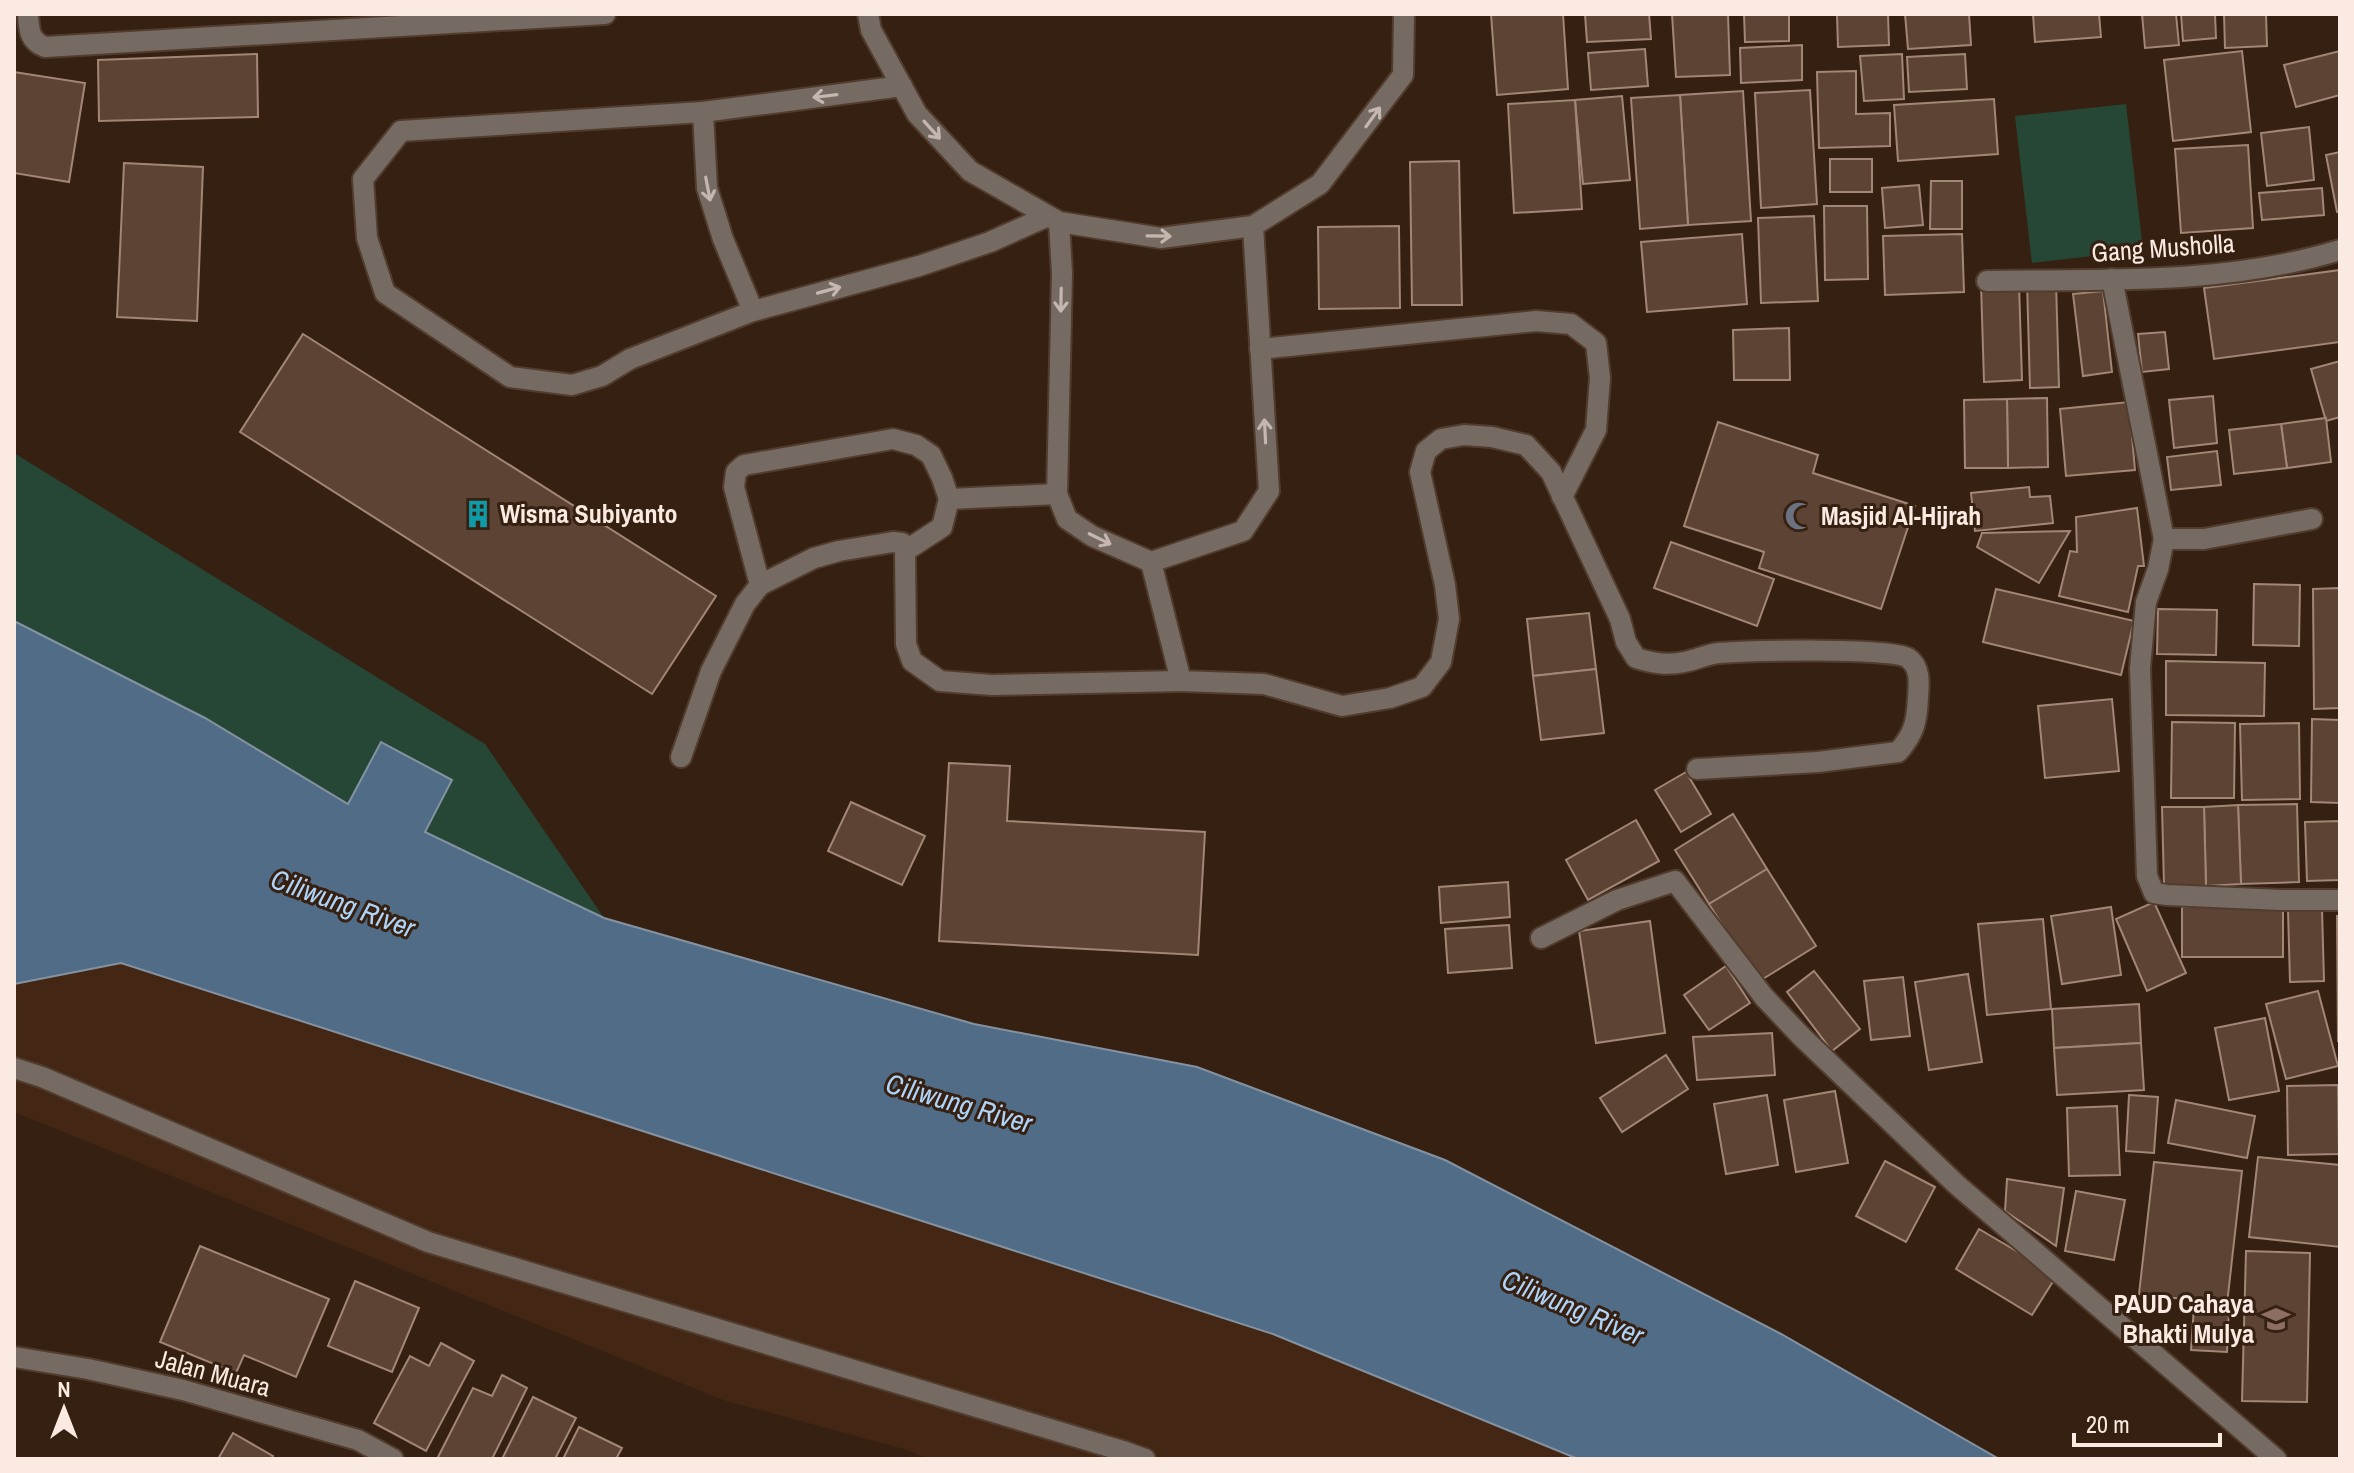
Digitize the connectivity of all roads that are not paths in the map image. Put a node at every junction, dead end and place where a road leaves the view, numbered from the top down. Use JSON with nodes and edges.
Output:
{"nodes":[{"id":1,"x":605,"y":14,"type":"edge"},
{"id":2,"x":868,"y":14,"type":"edge"},
{"id":3,"x":1404,"y":14,"type":"edge"},
{"id":4,"x":23,"y":18,"type":"edge"},
{"id":5,"x":902,"y":86,"type":"junction"},
{"id":6,"x":703,"y":112,"type":"junction"},
{"id":7,"x":1053,"y":219,"type":"junction"},
{"id":8,"x":1253,"y":226,"type":"junction"},
{"id":9,"x":2340,"y":250,"type":"edge"},
{"id":10,"x":2112,"y":279,"type":"junction"},
{"id":11,"x":1987,"y":281,"type":"dead end"},
{"id":12,"x":753,"y":311,"type":"junction"},
{"id":13,"x":1260,"y":349,"type":"junction"},
{"id":14,"x":1057,"y":494,"type":"junction"},
{"id":15,"x":1562,"y":497,"type":"junction"},
{"id":16,"x":949,"y":499,"type":"junction"},
{"id":17,"x":2312,"y":519,"type":"dead end"},
{"id":18,"x":2164,"y":539,"type":"junction"},
{"id":19,"x":905,"y":551,"type":"junction"},
{"id":20,"x":1151,"y":562,"type":"junction"},
{"id":21,"x":760,"y":585,"type":"junction"},
{"id":22,"x":1181,"y":681,"type":"junction"},
{"id":23,"x":681,"y":757,"type":"dead end"},
{"id":24,"x":1697,"y":769,"type":"dead end"},
{"id":25,"x":2340,"y":900,"type":"edge"},
{"id":26,"x":1541,"y":938,"type":"dead end"},
{"id":27,"x":14,"y":1068,"type":"edge"},
{"id":28,"x":14,"y":1357,"type":"edge"},
{"id":29,"x":393,"y":1459,"type":"edge"},
{"id":30,"x":1145,"y":1459,"type":"edge"},
{"id":31,"x":2276,"y":1459,"type":"edge"}],
"edges":[{"from":1,"to":4,"type":"street"},
{"from":2,"to":5,"type":"street"},
{"from":8,"to":3,"type":"street","one_way":true},
{"from":5,"to":6,"type":"street","one_way":true},
{"from":5,"to":7,"type":"street","one_way":true},
{"from":6,"to":12,"type":"street","one_way":true},
{"from":6,"to":12,"type":"street"},
{"from":7,"to":8,"type":"street","one_way":true},
{"from":12,"to":7,"type":"street","one_way":true},
{"from":7,"to":14,"type":"street","one_way":true},
{"from":8,"to":13,"type":"street"},
{"from":9,"to":10,"type":"street","name":"Gang Musholla"},
{"from":10,"to":11,"type":"street","name":"Gang Musholla"},
{"from":10,"to":18,"type":"street"},
{"from":13,"to":15,"type":"street"},
{"from":20,"to":13,"type":"street","one_way":true},
{"from":14,"to":16,"type":"street"},
{"from":14,"to":20,"type":"street","one_way":true},
{"from":15,"to":22,"type":"street"},
{"from":15,"to":24,"type":"street"},
{"from":16,"to":19,"type":"street"},
{"from":16,"to":21,"type":"street"},
{"from":17,"to":18,"type":"street"},
{"from":18,"to":25,"type":"street"},
{"from":19,"to":21,"type":"street"},
{"from":19,"to":22,"type":"street"},
{"from":20,"to":22,"type":"street"},
{"from":21,"to":23,"type":"street"},
{"from":26,"to":31,"type":"street"},
{"from":27,"to":30,"type":"street"},
{"from":28,"to":29,"type":"street","name":"Jalan Muara"}]}
